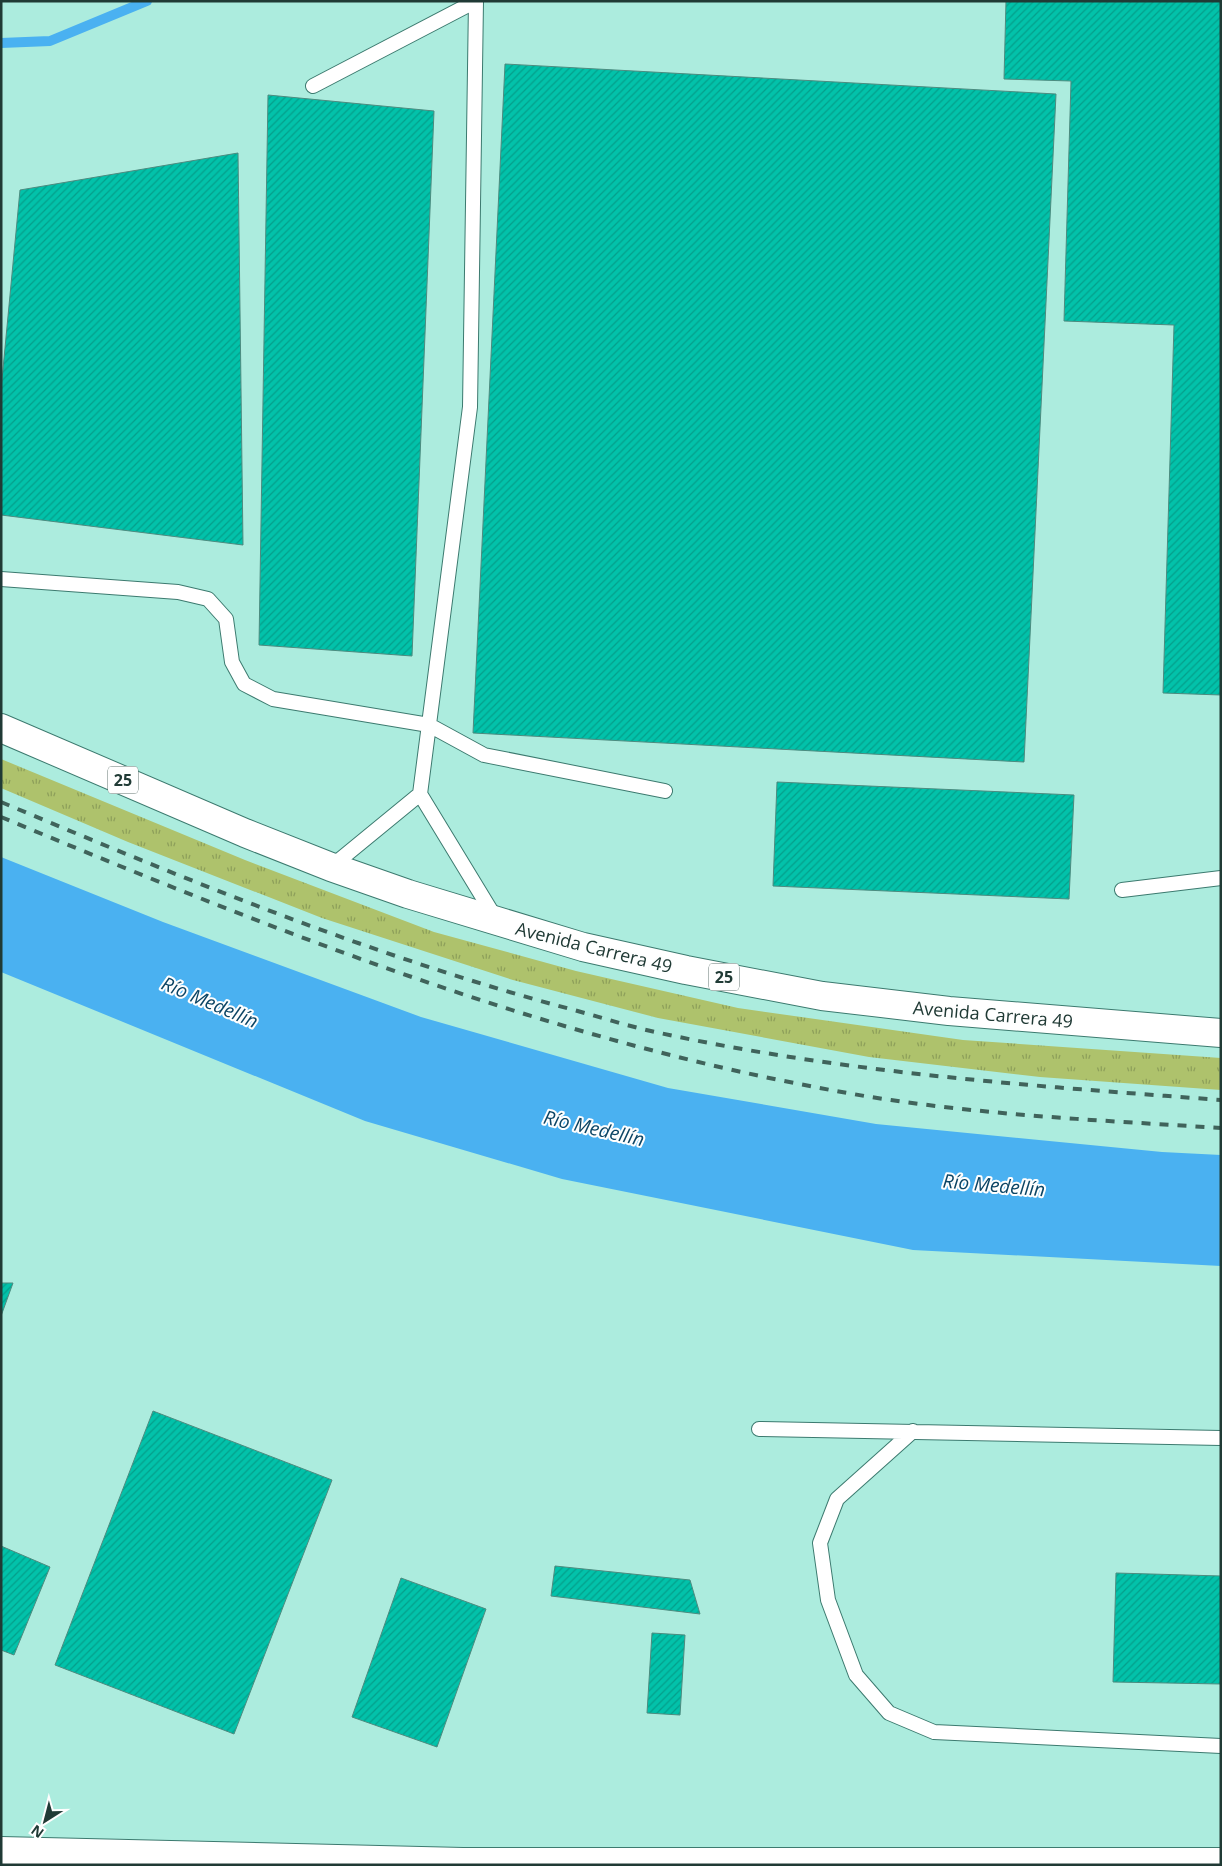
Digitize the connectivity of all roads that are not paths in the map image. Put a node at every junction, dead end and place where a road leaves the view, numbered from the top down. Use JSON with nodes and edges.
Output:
{"nodes":[{"id":1,"x":476,"y":1,"type":"edge"},
{"id":2,"x":312,"y":86,"type":"dead end"},
{"id":3,"x":1,"y":579,"type":"edge"},
{"id":4,"x":429,"y":725,"type":"junction"},
{"id":5,"x":1,"y":728,"type":"edge"},
{"id":6,"x":665,"y":792,"type":"dead end"},
{"id":7,"x":420,"y":794,"type":"junction"},
{"id":8,"x":331,"y":867,"type":"junction"},
{"id":9,"x":1221,"y":878,"type":"edge"},
{"id":10,"x":1122,"y":890,"type":"dead end"},
{"id":11,"x":498,"y":922,"type":"junction"},
{"id":12,"x":1221,"y":1033,"type":"edge"},
{"id":13,"x":759,"y":1428,"type":"dead end"},
{"id":14,"x":913,"y":1432,"type":"junction"},
{"id":15,"x":1221,"y":1438,"type":"edge"},
{"id":16,"x":1221,"y":1746,"type":"edge"},
{"id":17,"x":1,"y":1851,"type":"edge"},
{"id":18,"x":1221,"y":1862,"type":"edge"},
{"id":19,"x":677,"y":1863,"type":"edge"}],
"edges":[{"from":1,"to":2,"type":"lane"},
{"from":1,"to":4,"type":"lane"},
{"from":3,"to":4,"type":"lane"},
{"from":4,"to":6,"type":"lane"},
{"from":4,"to":7,"type":"lane"},
{"from":5,"to":8,"type":"highway","name":"Avenida Carrera 49","number":"25"},
{"from":7,"to":8,"type":"lane"},
{"from":7,"to":11,"type":"lane"},
{"from":8,"to":11,"type":"highway","name":"Avenida Carrera 49","number":"25"},
{"from":9,"to":10,"type":"lane"},
{"from":11,"to":12,"type":"highway","name":"Avenida Carrera 49","number":"25"},
{"from":13,"to":14,"type":"lane"},
{"from":14,"to":15,"type":"lane"},
{"from":14,"to":16,"type":"lane"},
{"from":17,"to":19,"type":"highway"},
{"from":18,"to":19,"type":"highway"}]}
